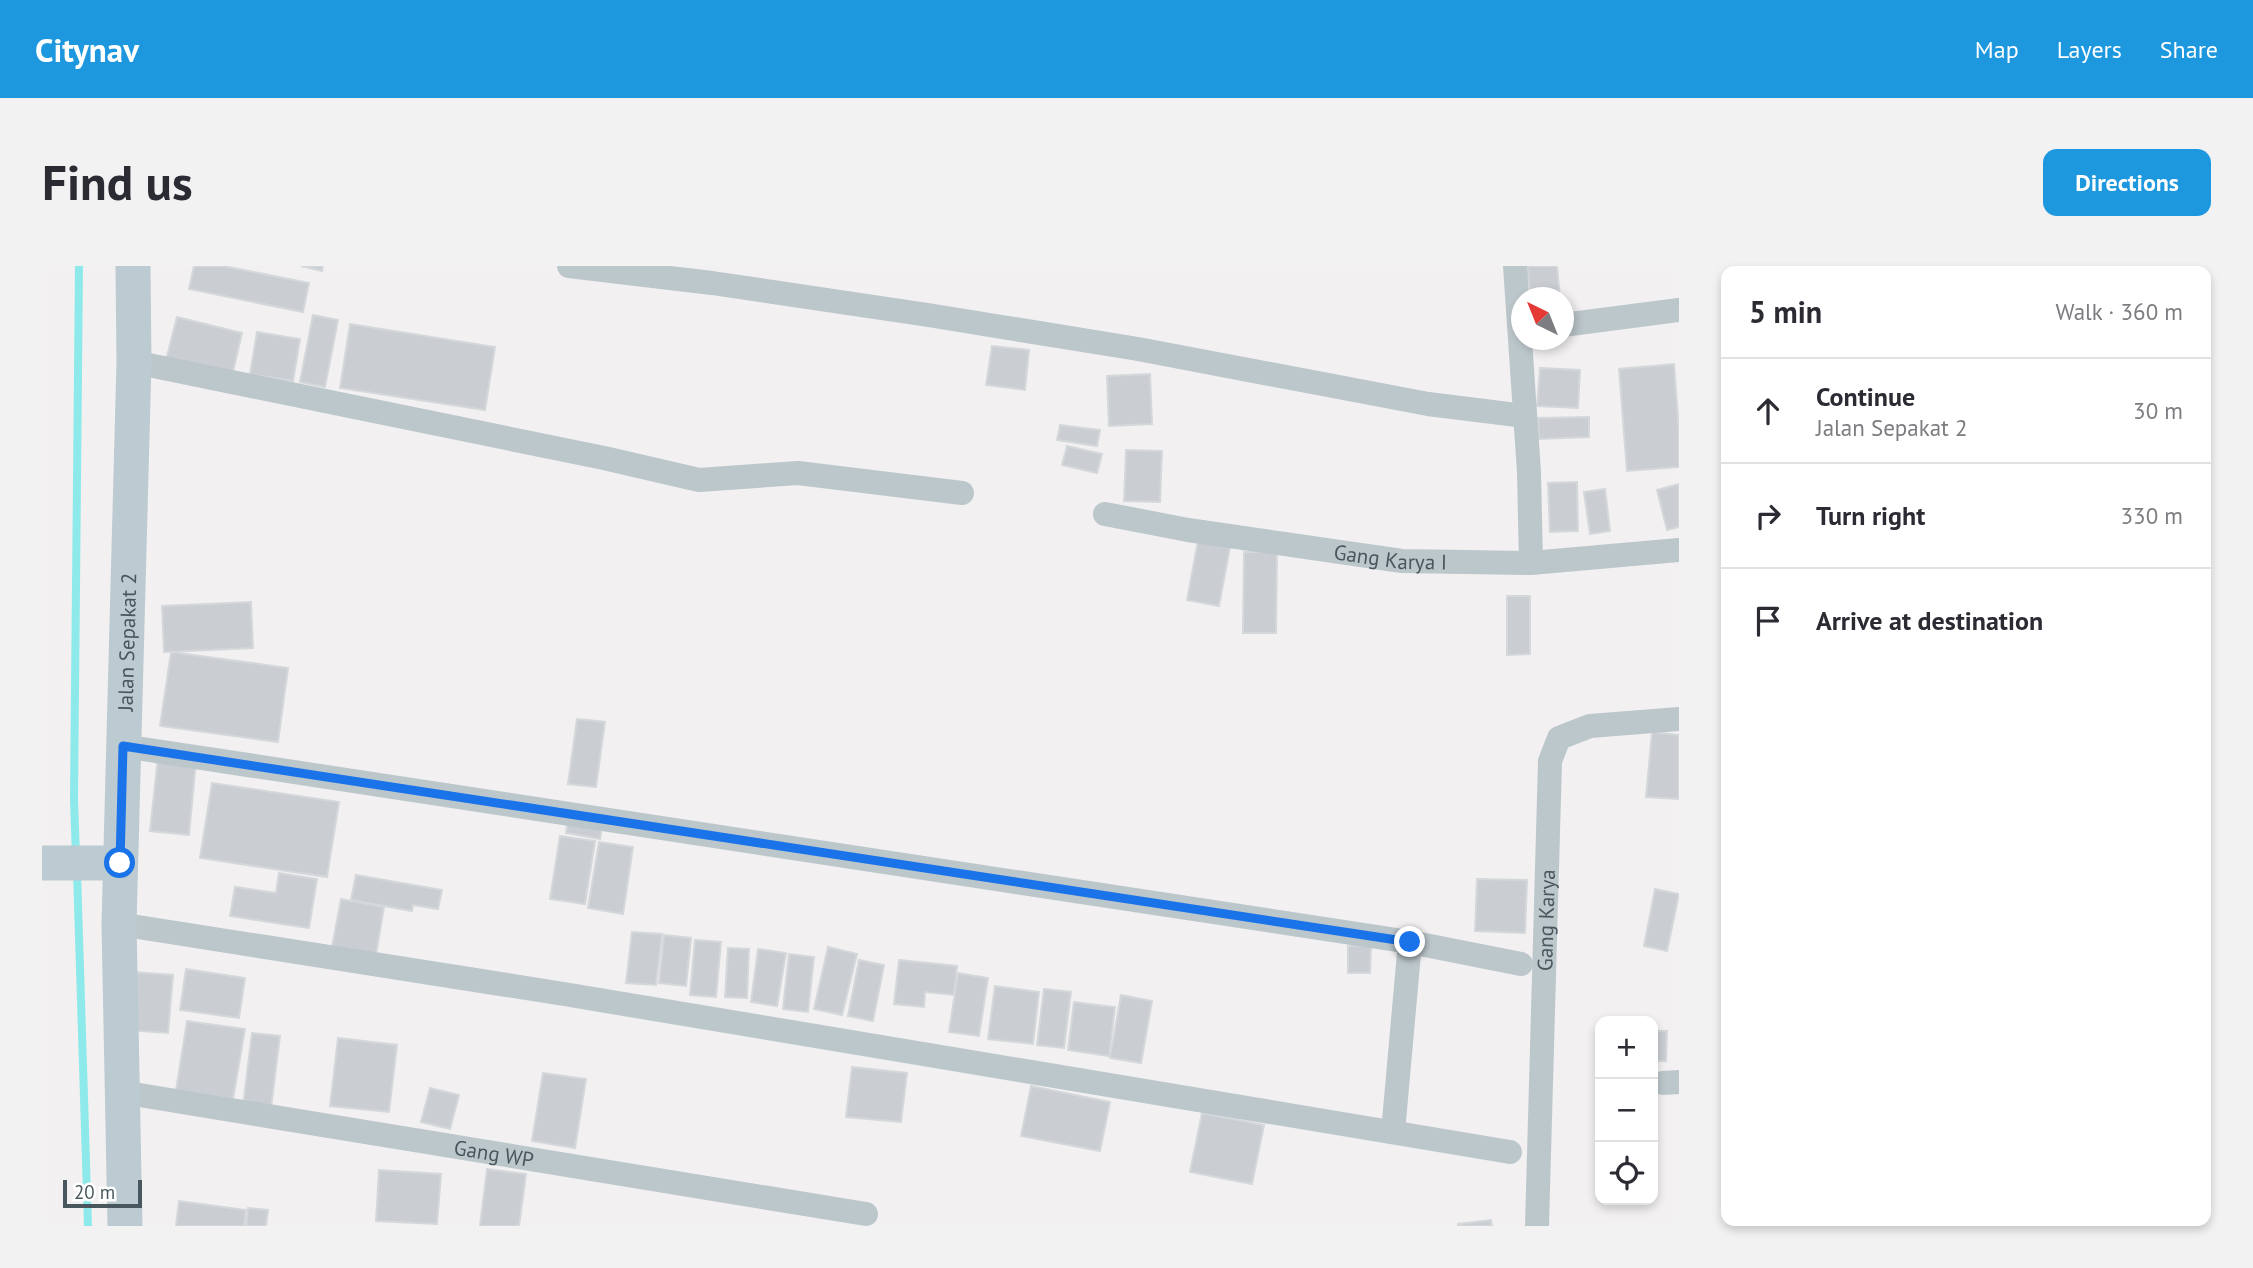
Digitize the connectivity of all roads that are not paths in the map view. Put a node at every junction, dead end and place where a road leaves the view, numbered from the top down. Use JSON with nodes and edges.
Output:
{"nodes":[{"id":1,"x":133,"y":266,"type":"edge"},
{"id":2,"x":569,"y":266,"type":"edge"},
{"id":3,"x":1515,"y":266,"type":"edge"},
{"id":4,"x":1517,"y":287,"type":"edge"},
{"id":5,"x":1679,"y":310,"type":"edge"},
{"id":6,"x":1574,"y":324,"type":"edge"},
{"id":7,"x":1522,"y":350,"type":"edge"},
{"id":8,"x":134,"y":362,"type":"junction"},
{"id":9,"x":1525,"y":416,"type":"junction"},
{"id":10,"x":962,"y":493,"type":"dead end"},
{"id":11,"x":1105,"y":514,"type":"dead end"},
{"id":12,"x":1679,"y":550,"type":"edge"},
{"id":13,"x":1531,"y":563,"type":"junction"},
{"id":14,"x":1679,"y":719,"type":"edge"},
{"id":15,"x":123,"y":746,"type":"junction"},
{"id":16,"x":76,"y":863,"type":"edge"},
{"id":17,"x":119,"y":925,"type":"junction"},
{"id":18,"x":1410,"y":942,"type":"junction"},
{"id":19,"x":1521,"y":964,"type":"dead end"},
{"id":20,"x":121,"y":1092,"type":"junction"},
{"id":21,"x":1393,"y":1132,"type":"junction"},
{"id":22,"x":1510,"y":1152,"type":"dead end"},
{"id":23,"x":866,"y":1214,"type":"dead end"},
{"id":24,"x":125,"y":1226,"type":"edge"},
{"id":25,"x":1537,"y":1226,"type":"edge"}],
"edges":[{"from":1,"to":8,"type":"street","name":"Jalan Sepakat 2"},
{"from":2,"to":9,"type":"street"},
{"from":3,"to":4,"type":"street"},
{"from":5,"to":6,"type":"street"},
{"from":7,"to":9,"type":"street"},
{"from":8,"to":10,"type":"street"},
{"from":8,"to":15,"type":"street","name":"Jalan Sepakat 2"},
{"from":9,"to":13,"type":"street"},
{"from":11,"to":13,"type":"street","name":"Gang Karya I"},
{"from":12,"to":13,"type":"street","name":"Gang Karya I"},
{"from":14,"to":25,"type":"street","name":"Gang Karya"},
{"from":15,"to":16,"type":"street","name":"Jalan Sepakat 2"},
{"from":15,"to":18,"type":"street"},
{"from":16,"to":17,"type":"street","name":"Jalan Sepakat 2"},
{"from":17,"to":20,"type":"street","name":"Jalan Sepakat 2"},
{"from":17,"to":21,"type":"street"},
{"from":18,"to":19,"type":"street"},
{"from":18,"to":21,"type":"street"},
{"from":20,"to":23,"type":"street","name":"Gang WP"},
{"from":20,"to":24,"type":"street","name":"Jalan Sepakat 2"},
{"from":21,"to":22,"type":"street"}]}
